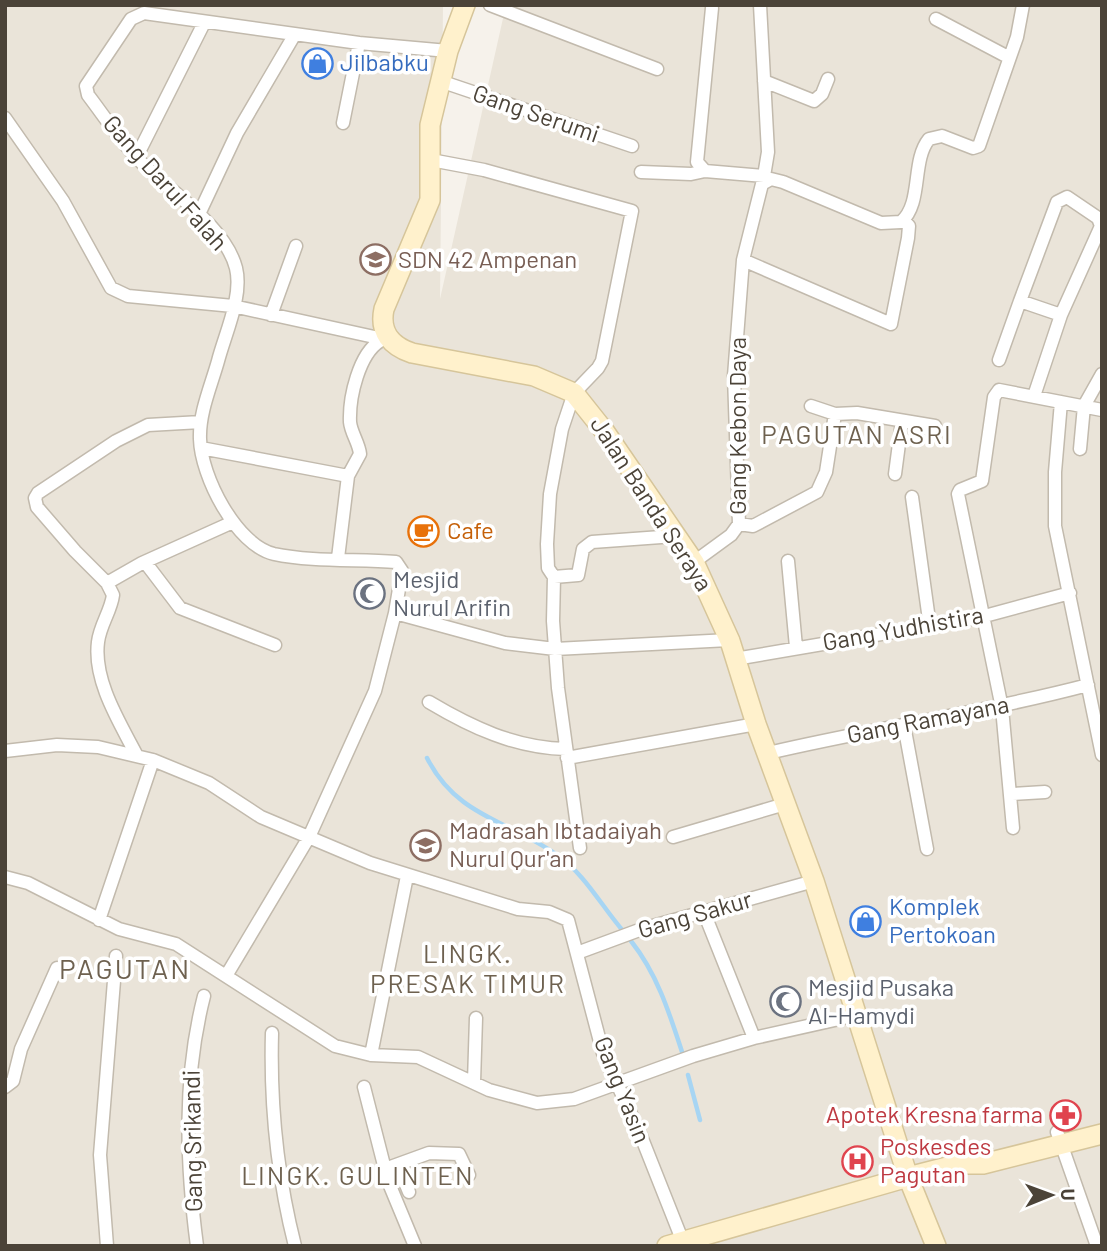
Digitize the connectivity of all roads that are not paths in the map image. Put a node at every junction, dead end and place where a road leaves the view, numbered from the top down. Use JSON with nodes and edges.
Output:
{"nodes":[{"id":1,"x":465,"y":5,"type":"edge"},
{"id":2,"x":490,"y":5,"type":"edge"},
{"id":3,"x":760,"y":5,"type":"edge"},
{"id":4,"x":1024,"y":5,"type":"edge"},
{"id":5,"x":712,"y":8,"type":"dead end"},
{"id":6,"x":142,"y":9,"type":"edge"},
{"id":7,"x":936,"y":19,"type":"dead end"},
{"id":8,"x":204,"y":23,"type":"junction"},
{"id":9,"x":295,"y":34,"type":"junction"},
{"id":10,"x":359,"y":43,"type":"junction"},
{"id":11,"x":448,"y":51,"type":"junction"},
{"id":12,"x":1008,"y":57,"type":"junction"},
{"id":13,"x":657,"y":69,"type":"dead end"},
{"id":14,"x":828,"y":79,"type":"dead end"},
{"id":15,"x":440,"y":81,"type":"junction"},
{"id":16,"x":764,"y":82,"type":"junction"},
{"id":17,"x":5,"y":118,"type":"edge"},
{"id":18,"x":343,"y":123,"type":"dead end"},
{"id":19,"x":632,"y":146,"type":"dead end"},
{"id":20,"x":136,"y":158,"type":"junction"},
{"id":21,"x":431,"y":160,"type":"junction"},
{"id":22,"x":641,"y":172,"type":"dead end"},
{"id":23,"x":705,"y":172,"type":"junction"},
{"id":24,"x":765,"y":178,"type":"junction"},
{"id":25,"x":199,"y":214,"type":"junction"},
{"id":26,"x":903,"y":220,"type":"junction"},
{"id":27,"x":296,"y":246,"type":"dead end"},
{"id":28,"x":743,"y":260,"type":"junction"},
{"id":29,"x":1020,"y":301,"type":"junction"},
{"id":30,"x":233,"y":306,"type":"junction"},
{"id":31,"x":271,"y":315,"type":"junction"},
{"id":32,"x":1061,"y":315,"type":"junction"},
{"id":33,"x":384,"y":340,"type":"junction"},
{"id":34,"x":999,"y":360,"type":"dead end"},
{"id":35,"x":1102,"y":374,"type":"edge"},
{"id":36,"x":574,"y":393,"type":"junction"},
{"id":37,"x":1029,"y":396,"type":"junction"},
{"id":38,"x":1061,"y":402,"type":"junction"},
{"id":39,"x":811,"y":406,"type":"dead end"},
{"id":40,"x":1084,"y":406,"type":"junction"},
{"id":41,"x":1102,"y":410,"type":"edge"},
{"id":42,"x":835,"y":414,"type":"junction"},
{"id":43,"x":902,"y":421,"type":"junction"},
{"id":44,"x":201,"y":422,"type":"junction"},
{"id":45,"x":935,"y":426,"type":"dead end"},
{"id":46,"x":201,"y":448,"type":"junction"},
{"id":47,"x":1080,"y":449,"type":"dead end"},
{"id":48,"x":895,"y":474,"type":"dead end"},
{"id":49,"x":348,"y":476,"type":"junction"},
{"id":50,"x":912,"y":497,"type":"dead end"},
{"id":51,"x":233,"y":522,"type":"junction"},
{"id":52,"x":738,"y":524,"type":"junction"},
{"id":53,"x":675,"y":536,"type":"junction"},
{"id":54,"x":338,"y":558,"type":"junction"},
{"id":55,"x":788,"y":561,"type":"dead end"},
{"id":56,"x":145,"y":562,"type":"junction"},
{"id":57,"x":694,"y":562,"type":"junction"},
{"id":58,"x":554,"y":577,"type":"junction"},
{"id":59,"x":107,"y":583,"type":"junction"},
{"id":60,"x":1070,"y":593,"type":"junction"},
{"id":61,"x":395,"y":612,"type":"junction"},
{"id":62,"x":981,"y":617,"type":"junction"},
{"id":63,"x":930,"y":627,"type":"junction"},
{"id":64,"x":729,"y":640,"type":"junction"},
{"id":65,"x":275,"y":645,"type":"dead end"},
{"id":66,"x":796,"y":647,"type":"junction"},
{"id":67,"x":555,"y":649,"type":"junction"},
{"id":68,"x":735,"y":659,"type":"junction"},
{"id":69,"x":1088,"y":685,"type":"junction"},
{"id":70,"x":429,"y":702,"type":"dead end"},
{"id":71,"x":1002,"y":708,"type":"junction"},
{"id":72,"x":1099,"y":720,"type":"edge"},
{"id":73,"x":756,"y":724,"type":"junction"},
{"id":74,"x":904,"y":725,"type":"junction"},
{"id":75,"x":768,"y":753,"type":"junction"},
{"id":76,"x":567,"y":754,"type":"junction"},
{"id":77,"x":6,"y":755,"type":"edge"},
{"id":78,"x":1102,"y":755,"type":"edge"},
{"id":79,"x":137,"y":756,"type":"junction"},
{"id":80,"x":153,"y":760,"type":"junction"},
{"id":81,"x":1045,"y":792,"type":"dead end"},
{"id":82,"x":1012,"y":794,"type":"junction"},
{"id":83,"x":785,"y":804,"type":"junction"},
{"id":84,"x":1013,"y":828,"type":"dead end"},
{"id":85,"x":309,"y":837,"type":"junction"},
{"id":86,"x":673,"y":837,"type":"dead end"},
{"id":87,"x":580,"y":848,"type":"dead end"},
{"id":88,"x":927,"y":849,"type":"dead end"},
{"id":89,"x":407,"y":876,"type":"junction"},
{"id":90,"x":5,"y":877,"type":"edge"},
{"id":91,"x":814,"y":881,"type":"junction"},
{"id":92,"x":704,"y":910,"type":"junction"},
{"id":93,"x":99,"y":920,"type":"junction"},
{"id":94,"x":577,"y":953,"type":"junction"},
{"id":95,"x":116,"y":956,"type":"dead end"},
{"id":96,"x":57,"y":968,"type":"dead end"},
{"id":97,"x":226,"y":976,"type":"junction"},
{"id":98,"x":204,"y":996,"type":"dead end"},
{"id":99,"x":857,"y":1015,"type":"junction"},
{"id":100,"x":476,"y":1018,"type":"dead end"},
{"id":101,"x":272,"y":1033,"type":"dead end"},
{"id":102,"x":754,"y":1038,"type":"junction"},
{"id":103,"x":371,"y":1055,"type":"junction"},
{"id":104,"x":474,"y":1082,"type":"junction"},
{"id":105,"x":615,"y":1083,"type":"junction"},
{"id":106,"x":5,"y":1087,"type":"edge"},
{"id":107,"x":365,"y":1087,"type":"dead end"},
{"id":108,"x":1102,"y":1121,"type":"edge"},
{"id":109,"x":1102,"y":1134,"type":"edge"},
{"id":110,"x":1059,"y":1139,"type":"junction"},
{"id":111,"x":391,"y":1167,"type":"junction"},
{"id":112,"x":469,"y":1175,"type":"dead end"},
{"id":113,"x":908,"y":1177,"type":"junction"},
{"id":114,"x":409,"y":1192,"type":"dead end"},
{"id":115,"x":714,"y":1239,"type":"edge"},
{"id":116,"x":675,"y":1244,"type":"edge"},
{"id":117,"x":107,"y":1246,"type":"edge"},
{"id":118,"x":197,"y":1246,"type":"edge"},
{"id":119,"x":295,"y":1246,"type":"edge"},
{"id":120,"x":415,"y":1246,"type":"edge"},
{"id":121,"x":936,"y":1246,"type":"edge"},
{"id":122,"x":1097,"y":1246,"type":"edge"}],
"edges":[{"from":1,"to":11,"type":"street"},
{"from":2,"to":13,"type":"street"},
{"from":3,"to":16,"type":"street","name":"Gang Kebon Daya"},
{"from":4,"to":12,"type":"street"},
{"from":5,"to":23,"type":"street"},
{"from":6,"to":8,"type":"street","name":"Gang Darul Falah"},
{"from":6,"to":20,"type":"street","name":"Gang Darul Falah"},
{"from":7,"to":12,"type":"street"},
{"from":8,"to":9,"type":"street","name":"Gang Darul Falah"},
{"from":8,"to":20,"type":"street"},
{"from":9,"to":10,"type":"street","name":"Gang Darul Falah"},
{"from":9,"to":25,"type":"street"},
{"from":10,"to":11,"type":"street","name":"Gang Darul Falah"},
{"from":10,"to":18,"type":"street"},
{"from":11,"to":15,"type":"street"},
{"from":12,"to":26,"type":"street"},
{"from":14,"to":16,"type":"street"},
{"from":15,"to":19,"type":"street","name":"Gang Serumi"},
{"from":15,"to":21,"type":"street"},
{"from":16,"to":24,"type":"street","name":"Gang Kebon Daya"},
{"from":17,"to":30,"type":"street"},
{"from":20,"to":25,"type":"street","name":"Gang Darul Falah"},
{"from":21,"to":33,"type":"street"},
{"from":21,"to":36,"type":"street"},
{"from":22,"to":23,"type":"street"},
{"from":23,"to":24,"type":"street"},
{"from":24,"to":26,"type":"street"},
{"from":24,"to":28,"type":"street","name":"Gang Kebon Daya"},
{"from":25,"to":30,"type":"street","name":"Gang Darul Falah"},
{"from":26,"to":28,"type":"street"},
{"from":27,"to":31,"type":"street"},
{"from":28,"to":52,"type":"street","name":"Gang Kebon Daya"},
{"from":29,"to":32,"type":"street"},
{"from":29,"to":32,"type":"street"},
{"from":29,"to":34,"type":"street"},
{"from":30,"to":31,"type":"street"},
{"from":30,"to":44,"type":"street","name":"Gang Darul Falah"},
{"from":31,"to":33,"type":"street"},
{"from":32,"to":37,"type":"street"},
{"from":33,"to":36,"type":"street","name":"Jalan Banda Seraya"},
{"from":33,"to":49,"type":"street"},
{"from":35,"to":40,"type":"street"},
{"from":36,"to":53,"type":"street","name":"Jalan Banda Seraya"},
{"from":36,"to":58,"type":"street"},
{"from":37,"to":38,"type":"street"},
{"from":37,"to":62,"type":"street"},
{"from":38,"to":40,"type":"street"},
{"from":38,"to":60,"type":"street"},
{"from":39,"to":42,"type":"street"},
{"from":40,"to":41,"type":"street"},
{"from":40,"to":47,"type":"street"},
{"from":42,"to":43,"type":"street"},
{"from":42,"to":52,"type":"street"},
{"from":43,"to":45,"type":"street"},
{"from":43,"to":48,"type":"street"},
{"from":44,"to":46,"type":"street","name":"Gang Darul Falah"},
{"from":44,"to":59,"type":"street"},
{"from":46,"to":49,"type":"street"},
{"from":46,"to":51,"type":"street","name":"Gang Darul Falah"},
{"from":49,"to":54,"type":"street"},
{"from":50,"to":63,"type":"street"},
{"from":51,"to":54,"type":"street","name":"Gang Darul Falah"},
{"from":51,"to":56,"type":"street"},
{"from":52,"to":57,"type":"street","name":"Gang Kebon Daya"},
{"from":53,"to":57,"type":"street","name":"Jalan Banda Seraya"},
{"from":53,"to":58,"type":"street"},
{"from":54,"to":61,"type":"street","name":"Gang Darul Falah"},
{"from":55,"to":66,"type":"street"},
{"from":56,"to":59,"type":"street"},
{"from":56,"to":65,"type":"street"},
{"from":57,"to":64,"type":"street","name":"Jalan Banda Seraya"},
{"from":58,"to":67,"type":"street"},
{"from":59,"to":79,"type":"street"},
{"from":60,"to":62,"type":"street","name":"Gang Yudhistira"},
{"from":60,"to":69,"type":"street"},
{"from":61,"to":67,"type":"street"},
{"from":61,"to":85,"type":"street"},
{"from":62,"to":63,"type":"street","name":"Gang Yudhistira"},
{"from":62,"to":71,"type":"street"},
{"from":63,"to":66,"type":"street","name":"Gang Yudhistira"},
{"from":64,"to":67,"type":"street"},
{"from":64,"to":68,"type":"street","name":"Jalan Banda Seraya"},
{"from":66,"to":68,"type":"street","name":"Gang Yudhistira"},
{"from":67,"to":76,"type":"street"},
{"from":68,"to":73,"type":"street","name":"Jalan Banda Seraya"},
{"from":69,"to":71,"type":"street","name":"Gang Ramayana"},
{"from":69,"to":72,"type":"street"},
{"from":70,"to":76,"type":"street"},
{"from":71,"to":74,"type":"street","name":"Gang Ramayana"},
{"from":71,"to":82,"type":"street"},
{"from":72,"to":78,"type":"street"},
{"from":73,"to":75,"type":"street","name":"Jalan Banda Seraya"},
{"from":73,"to":76,"type":"street"},
{"from":74,"to":75,"type":"street","name":"Gang Ramayana"},
{"from":74,"to":88,"type":"street"},
{"from":75,"to":83,"type":"street","name":"Jalan Banda Seraya"},
{"from":76,"to":87,"type":"street"},
{"from":77,"to":79,"type":"street"},
{"from":79,"to":80,"type":"street"},
{"from":80,"to":85,"type":"street"},
{"from":80,"to":93,"type":"street"},
{"from":81,"to":82,"type":"street"},
{"from":82,"to":84,"type":"street"},
{"from":83,"to":86,"type":"street"},
{"from":83,"to":91,"type":"street","name":"Jalan Banda Seraya"},
{"from":85,"to":89,"type":"street"},
{"from":85,"to":97,"type":"street"},
{"from":89,"to":94,"type":"street","name":"Gang Yasin"},
{"from":89,"to":103,"type":"street"},
{"from":90,"to":93,"type":"street"},
{"from":91,"to":92,"type":"street","name":"Gang Sakur"},
{"from":91,"to":99,"type":"street","name":"Jalan Banda Seraya"},
{"from":92,"to":94,"type":"street","name":"Gang Sakur"},
{"from":92,"to":102,"type":"street"},
{"from":93,"to":97,"type":"street"},
{"from":94,"to":105,"type":"street","name":"Gang Yasin"},
{"from":95,"to":117,"type":"street"},
{"from":96,"to":106,"type":"street"},
{"from":97,"to":103,"type":"street"},
{"from":98,"to":118,"type":"street","name":"Gang Srikandi"},
{"from":99,"to":102,"type":"street"},
{"from":99,"to":113,"type":"street","name":"Jalan Banda Seraya"},
{"from":100,"to":104,"type":"street"},
{"from":101,"to":119,"type":"street"},
{"from":102,"to":105,"type":"street"},
{"from":103,"to":104,"type":"street"},
{"from":104,"to":105,"type":"street"},
{"from":105,"to":116,"type":"street","name":"Gang Yasin"},
{"from":107,"to":111,"type":"street"},
{"from":108,"to":110,"type":"street"},
{"from":109,"to":110,"type":"street"},
{"from":110,"to":113,"type":"street"},
{"from":110,"to":122,"type":"street"},
{"from":111,"to":112,"type":"street"},
{"from":111,"to":114,"type":"street"},
{"from":111,"to":120,"type":"street"},
{"from":113,"to":115,"type":"street"},
{"from":113,"to":121,"type":"street","name":"Jalan Banda Seraya"},
{"from":115,"to":116,"type":"street"}]}
